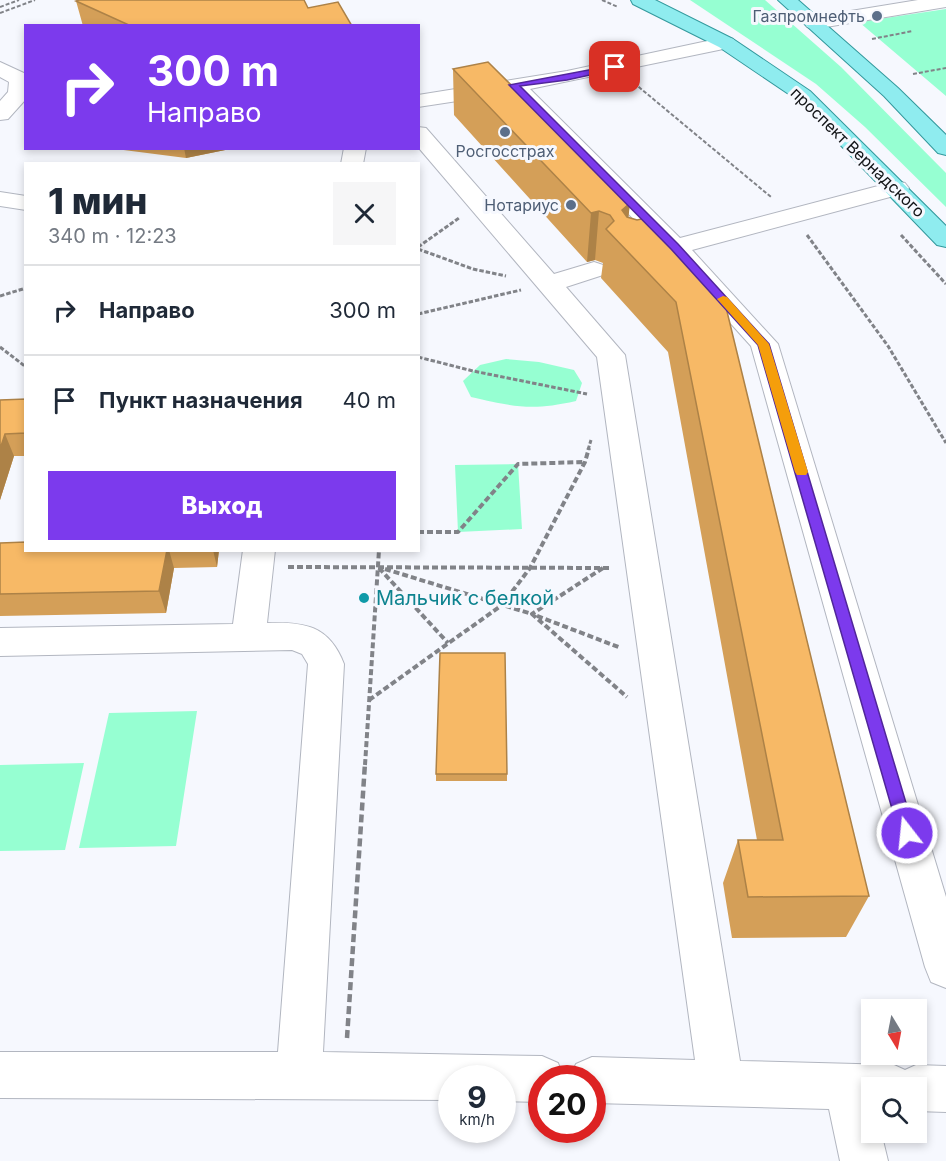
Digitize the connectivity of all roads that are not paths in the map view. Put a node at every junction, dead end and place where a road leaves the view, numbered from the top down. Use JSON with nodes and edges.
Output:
{"nodes":[{"id":1,"x":640,"y":0,"type":"edge"},
{"id":2,"x":661,"y":0,"type":"edge"},
{"id":3,"x":788,"y":0,"type":"edge"},
{"id":4,"x":946,"y":1,"type":"edge"},
{"id":5,"x":814,"y":23,"type":"junction"},
{"id":6,"x":726,"y":43,"type":"junction"},
{"id":7,"x":0,"y":68,"type":"edge"},
{"id":8,"x":514,"y":85,"type":"junction"},
{"id":9,"x":420,"y":101,"type":"edge"},
{"id":10,"x":0,"y":114,"type":"edge"},
{"id":11,"x":420,"y":136,"type":"edge"},
{"id":12,"x":946,"y":148,"type":"edge"},
{"id":13,"x":897,"y":188,"type":"junction"},
{"id":14,"x":0,"y":199,"type":"edge"},
{"id":15,"x":24,"y":203,"type":"edge"},
{"id":16,"x":946,"y":240,"type":"edge"},
{"id":17,"x":675,"y":247,"type":"junction"},
{"id":18,"x":632,"y":259,"type":"edge"},
{"id":19,"x":594,"y":270,"type":"dead end"},
{"id":20,"x":548,"y":284,"type":"junction"},
{"id":21,"x":258,"y":559,"type":"edge"},
{"id":22,"x":248,"y":637,"type":"junction"},
{"id":23,"x":0,"y":642,"type":"edge"},
{"id":24,"x":946,"y":967,"type":"edge"},
{"id":25,"x":0,"y":1075,"type":"edge"},
{"id":26,"x":299,"y":1076,"type":"junction"},
{"id":27,"x":528,"y":1079,"type":"edge"},
{"id":28,"x":606,"y":1080,"type":"edge"},
{"id":29,"x":721,"y":1083,"type":"junction"},
{"id":30,"x":848,"y":1086,"type":"junction"},
{"id":31,"x":861,"y":1087,"type":"edge"},
{"id":32,"x":927,"y":1088,"type":"edge"},
{"id":33,"x":946,"y":1089,"type":"edge"},
{"id":34,"x":864,"y":1161,"type":"edge"}],
"edges":[{"from":1,"to":6,"type":"main road","name":"проспект Вернадского"},
{"from":2,"to":6,"type":"main road"},
{"from":3,"to":5,"type":"main road"},
{"from":4,"to":5,"type":"lane"},
{"from":5,"to":12,"type":"main road"},
{"from":6,"to":8,"type":"lane"},
{"from":6,"to":13,"type":"main road","name":"проспект Вернадского"},
{"from":7,"to":10,"type":"lane"},
{"from":8,"to":9,"type":"lane"},
{"from":8,"to":17,"type":"lane"},
{"from":11,"to":20,"type":"lane"},
{"from":13,"to":16,"type":"main road","name":"проспект Вернадского"},
{"from":13,"to":17,"type":"lane"},
{"from":14,"to":15,"type":"lane"},
{"from":17,"to":18,"type":"lane"},
{"from":17,"to":24,"type":"lane"},
{"from":19,"to":20,"type":"lane"},
{"from":20,"to":29,"type":"lane"},
{"from":21,"to":22,"type":"lane"},
{"from":22,"to":23,"type":"lane"},
{"from":22,"to":26,"type":"lane"},
{"from":25,"to":26,"type":"lane"},
{"from":26,"to":27,"type":"lane"},
{"from":28,"to":29,"type":"lane"},
{"from":29,"to":30,"type":"lane"},
{"from":30,"to":31,"type":"lane"},
{"from":30,"to":34,"type":"lane"},
{"from":32,"to":33,"type":"lane"}]}
